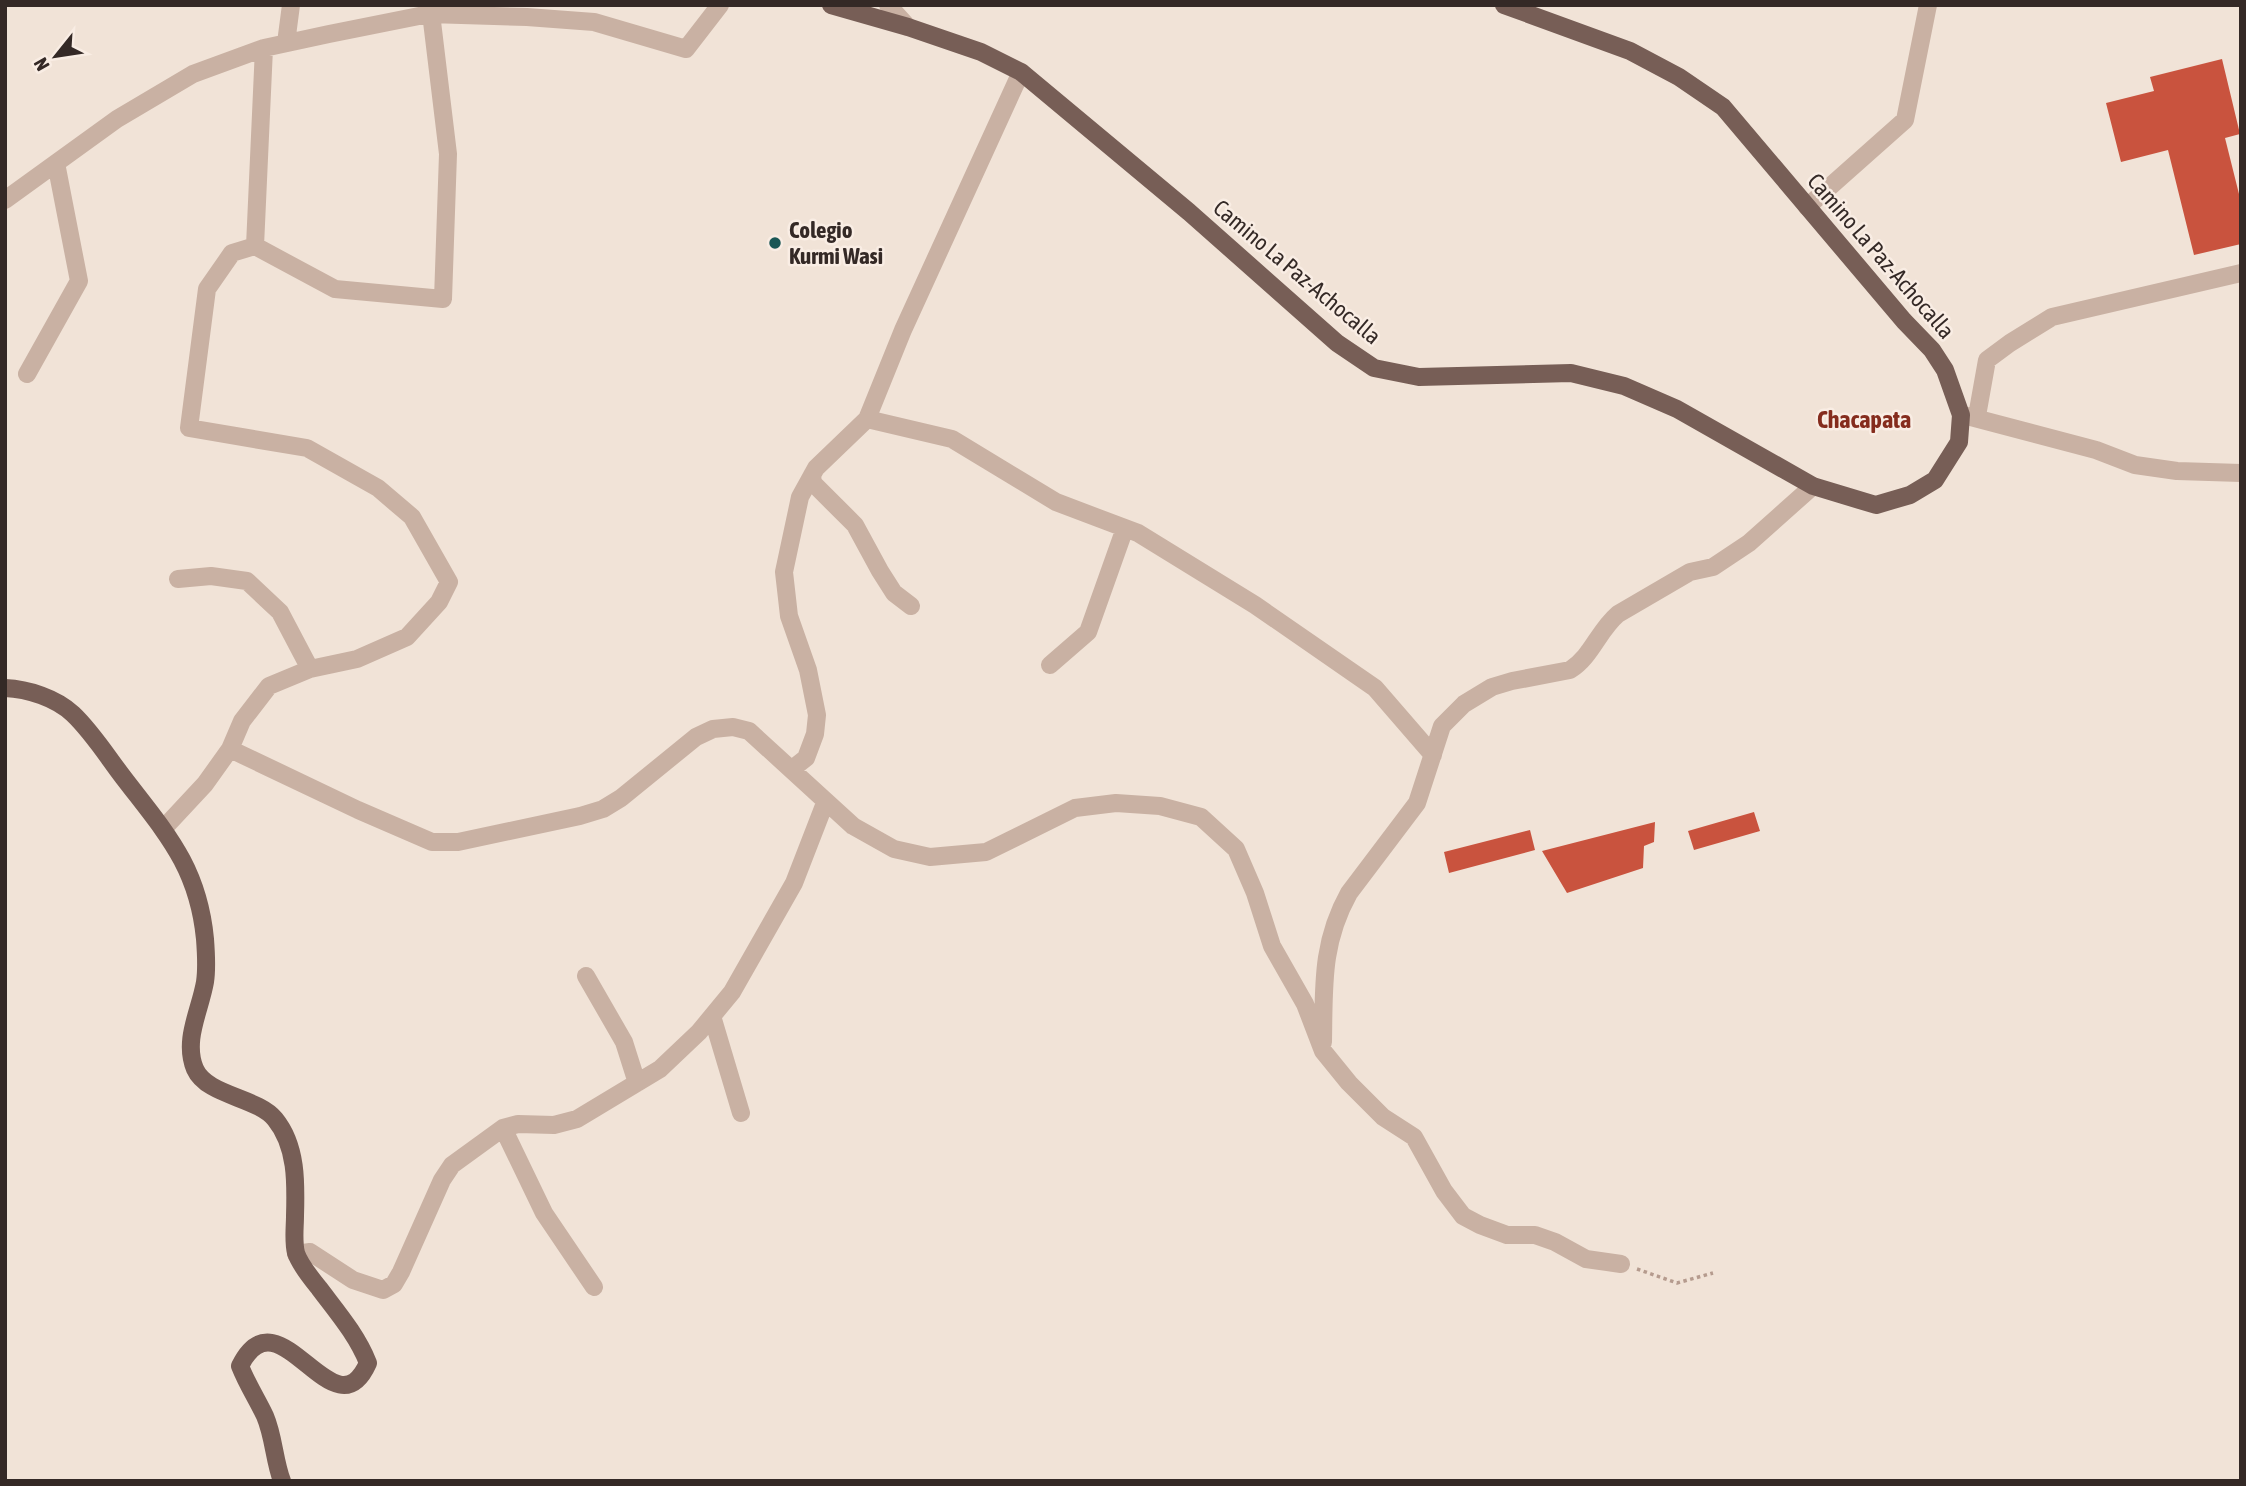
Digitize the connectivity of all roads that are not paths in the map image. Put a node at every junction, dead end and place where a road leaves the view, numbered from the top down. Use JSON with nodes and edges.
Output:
{"nodes":[{"id":1,"x":290,"y":5,"type":"edge"},
{"id":2,"x":720,"y":5,"type":"edge"},
{"id":3,"x":831,"y":5,"type":"edge"},
{"id":4,"x":888,"y":5,"type":"edge"},
{"id":5,"x":1504,"y":5,"type":"edge"},
{"id":6,"x":1928,"y":5,"type":"edge"},
{"id":7,"x":430,"y":10,"type":"edge"},
{"id":8,"x":908,"y":27,"type":"junction"},
{"id":9,"x":286,"y":43,"type":"junction"},
{"id":10,"x":264,"y":48,"type":"junction"},
{"id":11,"x":1021,"y":72,"type":"junction"},
{"id":12,"x":56,"y":163,"type":"junction"},
{"id":13,"x":5,"y":200,"type":"edge"},
{"id":14,"x":1807,"y":207,"type":"junction"},
{"id":15,"x":255,"y":246,"type":"junction"},
{"id":16,"x":2241,"y":274,"type":"edge"},
{"id":17,"x":27,"y":374,"type":"dead end"},
{"id":18,"x":1969,"y":416,"type":"junction"},
{"id":19,"x":867,"y":419,"type":"junction"},
{"id":20,"x":2241,"y":474,"type":"edge"},
{"id":21,"x":813,"y":475,"type":"junction"},
{"id":22,"x":1813,"y":486,"type":"junction"},
{"id":23,"x":1125,"y":528,"type":"junction"},
{"id":24,"x":178,"y":579,"type":"dead end"},
{"id":25,"x":911,"y":606,"type":"dead end"},
{"id":26,"x":1050,"y":665,"type":"dead end"},
{"id":27,"x":310,"y":669,"type":"junction"},
{"id":28,"x":5,"y":688,"type":"edge"},
{"id":29,"x":230,"y":749,"type":"junction"},
{"id":30,"x":1433,"y":755,"type":"junction"},
{"id":31,"x":792,"y":769,"type":"junction"},
{"id":32,"x":825,"y":803,"type":"junction"},
{"id":33,"x":164,"y":828,"type":"junction"},
{"id":34,"x":586,"y":976,"type":"dead end"},
{"id":35,"x":712,"y":1016,"type":"junction"},
{"id":36,"x":1323,"y":1051,"type":"junction"},
{"id":37,"x":637,"y":1083,"type":"junction"},
{"id":38,"x":741,"y":1113,"type":"dead end"},
{"id":39,"x":503,"y":1128,"type":"junction"},
{"id":40,"x":296,"y":1254,"type":"junction"},
{"id":41,"x":1621,"y":1264,"type":"road end"},
{"id":42,"x":594,"y":1287,"type":"dead end"},
{"id":43,"x":282,"y":1481,"type":"edge"}],
"edges":[{"from":1,"to":9,"type":"street"},
{"from":2,"to":7,"type":"street"},
{"from":3,"to":8,"type":"main road","name":"Camino La Paz-Achocalla"},
{"from":4,"to":8,"type":"street"},
{"from":5,"to":14,"type":"main road","name":"Camino La Paz-Achocalla"},
{"from":6,"to":14,"type":"street"},
{"from":7,"to":9,"type":"street"},
{"from":7,"to":15,"type":"street"},
{"from":8,"to":11,"type":"main road","name":"Camino La Paz-Achocalla"},
{"from":9,"to":10,"type":"street"},
{"from":10,"to":12,"type":"street"},
{"from":10,"to":15,"type":"street"},
{"from":11,"to":19,"type":"street"},
{"from":11,"to":22,"type":"main road","name":"Camino La Paz-Achocalla"},
{"from":12,"to":13,"type":"street"},
{"from":12,"to":17,"type":"street"},
{"from":14,"to":18,"type":"main road","name":"Camino La Paz-Achocalla"},
{"from":15,"to":27,"type":"street"},
{"from":16,"to":18,"type":"street"},
{"from":18,"to":20,"type":"street"},
{"from":18,"to":22,"type":"main road","name":"Camino La Paz-Achocalla"},
{"from":19,"to":21,"type":"street"},
{"from":19,"to":23,"type":"street"},
{"from":21,"to":25,"type":"street"},
{"from":21,"to":31,"type":"street"},
{"from":22,"to":30,"type":"street"},
{"from":23,"to":26,"type":"street"},
{"from":23,"to":30,"type":"street"},
{"from":24,"to":27,"type":"street"},
{"from":27,"to":29,"type":"street"},
{"from":28,"to":33,"type":"main road"},
{"from":29,"to":31,"type":"street"},
{"from":29,"to":33,"type":"street"},
{"from":30,"to":36,"type":"street"},
{"from":31,"to":32,"type":"street"},
{"from":32,"to":35,"type":"street"},
{"from":32,"to":36,"type":"street"},
{"from":33,"to":40,"type":"main road"},
{"from":34,"to":37,"type":"street"},
{"from":35,"to":37,"type":"street"},
{"from":35,"to":38,"type":"street"},
{"from":36,"to":41,"type":"street"},
{"from":37,"to":39,"type":"street"},
{"from":39,"to":40,"type":"street"},
{"from":39,"to":42,"type":"street"},
{"from":40,"to":43,"type":"main road"}]}
